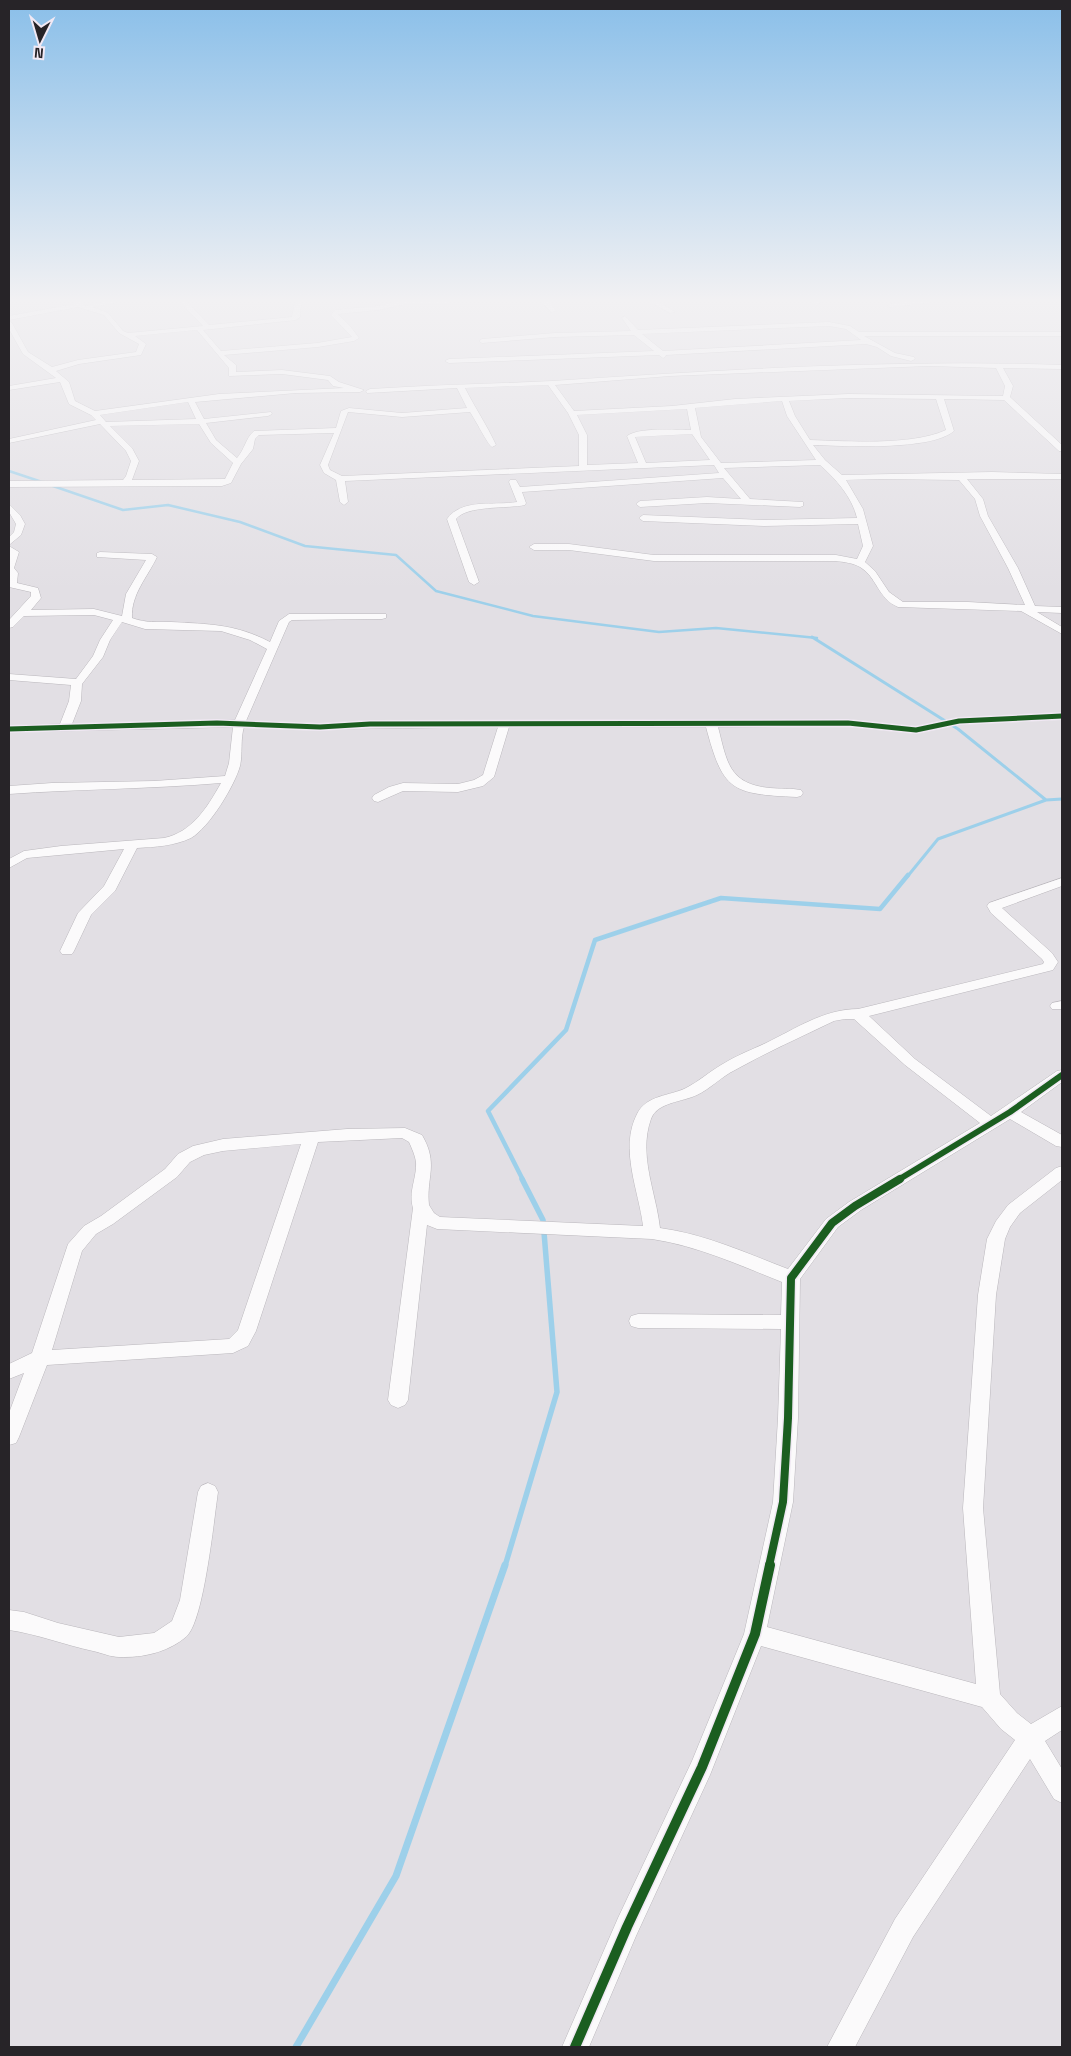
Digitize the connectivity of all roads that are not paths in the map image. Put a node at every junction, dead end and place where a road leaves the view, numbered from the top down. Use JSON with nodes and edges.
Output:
{"nodes":[{"id":1,"x":71,"y":398,"type":"edge"},
{"id":2,"x":203,"y":398,"type":"edge"},
{"id":3,"x":379,"y":398,"type":"edge"},
{"id":4,"x":466,"y":398,"type":"edge"},
{"id":5,"x":561,"y":398,"type":"edge"},
{"id":6,"x":810,"y":398,"type":"edge"},
{"id":7,"x":940,"y":398,"type":"edge"},
{"id":8,"x":1006,"y":398,"type":"edge"},
{"id":9,"x":190,"y":399,"type":"junction"},
{"id":10,"x":785,"y":399,"type":"junction"},
{"id":11,"x":365,"y":400,"type":"junction"},
{"id":12,"x":691,"y":406,"type":"junction"},
{"id":13,"x":472,"y":410,"type":"junction"},
{"id":14,"x":94,"y":413,"type":"junction"},
{"id":15,"x":268,"y":414,"type":"dead end"},
{"id":16,"x":572,"y":414,"type":"junction"},
{"id":17,"x":200,"y":422,"type":"junction"},
{"id":18,"x":103,"y":423,"type":"junction"},
{"id":19,"x":339,"y":430,"type":"junction"},
{"id":20,"x":693,"y":432,"type":"junction"},
{"id":21,"x":1048,"y":435,"type":"junction"},
{"id":22,"x":1062,"y":436,"type":"edge"},
{"id":23,"x":9,"y":441,"type":"edge"},
{"id":24,"x":807,"y":442,"type":"junction"},
{"id":25,"x":492,"y":446,"type":"dead end"},
{"id":26,"x":1062,"y":450,"type":"edge"},
{"id":27,"x":822,"y":462,"type":"junction"},
{"id":28,"x":237,"y":463,"type":"junction"},
{"id":29,"x":643,"y":465,"type":"junction"},
{"id":30,"x":583,"y":468,"type":"junction"},
{"id":31,"x":719,"y":468,"type":"junction"},
{"id":32,"x":508,"y":472,"type":"junction"},
{"id":33,"x":1062,"y":476,"type":"edge"},
{"id":34,"x":961,"y":477,"type":"junction"},
{"id":35,"x":840,"y":478,"type":"junction"},
{"id":36,"x":340,"y":479,"type":"junction"},
{"id":37,"x":125,"y":483,"type":"junction"},
{"id":38,"x":9,"y":485,"type":"edge"},
{"id":39,"x":518,"y":490,"type":"junction"},
{"id":40,"x":344,"y":502,"type":"dead end"},
{"id":41,"x":747,"y":502,"type":"junction"},
{"id":42,"x":640,"y":504,"type":"dead end"},
{"id":43,"x":800,"y":504,"type":"dead end"},
{"id":44,"x":9,"y":507,"type":"edge"},
{"id":45,"x":643,"y":518,"type":"dead end"},
{"id":46,"x":860,"y":521,"type":"junction"},
{"id":47,"x":9,"y":542,"type":"edge"},
{"id":48,"x":534,"y":547,"type":"dead end"},
{"id":49,"x":9,"y":549,"type":"edge"},
{"id":50,"x":100,"y":555,"type":"dead end"},
{"id":51,"x":859,"y":563,"type":"junction"},
{"id":52,"x":9,"y":569,"type":"edge"},
{"id":53,"x":474,"y":582,"type":"dead end"},
{"id":54,"x":1027,"y":608,"type":"junction"},
{"id":55,"x":1062,"y":610,"type":"edge"},
{"id":56,"x":19,"y":613,"type":"junction"},
{"id":57,"x":382,"y":616,"type":"dead end"},
{"id":58,"x":123,"y":619,"type":"junction"},
{"id":59,"x":9,"y":625,"type":"edge"},
{"id":60,"x":1062,"y":631,"type":"edge"},
{"id":61,"x":273,"y":648,"type":"junction"},
{"id":62,"x":9,"y":677,"type":"edge"},
{"id":63,"x":77,"y":684,"type":"junction"},
{"id":64,"x":1062,"y":716,"type":"edge"},
{"id":65,"x":239,"y":722,"type":"junction"},
{"id":66,"x":505,"y":723,"type":"junction"},
{"id":67,"x":711,"y":723,"type":"junction"},
{"id":68,"x":65,"y":726,"type":"junction"},
{"id":69,"x":9,"y":730,"type":"edge"},
{"id":70,"x":230,"y":779,"type":"junction"},
{"id":71,"x":9,"y":790,"type":"edge"},
{"id":72,"x":797,"y":793,"type":"dead end"},
{"id":73,"x":378,"y":798,"type":"dead end"},
{"id":74,"x":132,"y":846,"type":"junction"},
{"id":75,"x":9,"y":854,"type":"edge"},
{"id":76,"x":24,"y":855,"type":"junction"},
{"id":77,"x":9,"y":864,"type":"edge"},
{"id":78,"x":1062,"y":882,"type":"edge"},
{"id":79,"x":68,"y":951,"type":"dead end"},
{"id":80,"x":858,"y":1014,"type":"junction"},
{"id":81,"x":1062,"y":1075,"type":"edge"},
{"id":82,"x":1010,"y":1112,"type":"junction"},
{"id":83,"x":990,"y":1123,"type":"junction"},
{"id":84,"x":311,"y":1138,"type":"junction"},
{"id":85,"x":1062,"y":1142,"type":"edge"},
{"id":86,"x":1062,"y":1172,"type":"edge"},
{"id":87,"x":420,"y":1210,"type":"junction"},
{"id":88,"x":652,"y":1233,"type":"junction"},
{"id":89,"x":791,"y":1278,"type":"junction"},
{"id":90,"x":638,"y":1321,"type":"dead end"},
{"id":91,"x":791,"y":1322,"type":"junction"},
{"id":92,"x":40,"y":1358,"type":"junction"},
{"id":93,"x":9,"y":1372,"type":"edge"},
{"id":94,"x":398,"y":1400,"type":"dead end"},
{"id":95,"x":9,"y":1437,"type":"edge"},
{"id":96,"x":208,"y":1492,"type":"dead end"},
{"id":97,"x":9,"y":1620,"type":"edge"},
{"id":98,"x":755,"y":1634,"type":"junction"},
{"id":99,"x":989,"y":1698,"type":"junction"},
{"id":100,"x":1062,"y":1717,"type":"edge"},
{"id":101,"x":1030,"y":1738,"type":"junction"},
{"id":102,"x":1062,"y":1791,"type":"edge"},
{"id":103,"x":575,"y":2047,"type":"edge"},
{"id":104,"x":840,"y":2047,"type":"edge"}],
"edges":[{"from":1,"to":14,"type":"street"},
{"from":2,"to":9,"type":"street"},
{"from":3,"to":11,"type":"street"},
{"from":4,"to":13,"type":"street"},
{"from":5,"to":16,"type":"street"},
{"from":6,"to":10,"type":"street"},
{"from":7,"to":24,"type":"street"},
{"from":8,"to":21,"type":"street"},
{"from":9,"to":14,"type":"street"},
{"from":9,"to":17,"type":"street"},
{"from":10,"to":12,"type":"street"},
{"from":10,"to":24,"type":"street"},
{"from":11,"to":13,"type":"street"},
{"from":11,"to":19,"type":"street"},
{"from":12,"to":16,"type":"street"},
{"from":12,"to":20,"type":"street"},
{"from":13,"to":25,"type":"street"},
{"from":14,"to":18,"type":"street"},
{"from":15,"to":17,"type":"street"},
{"from":16,"to":30,"type":"street"},
{"from":17,"to":18,"type":"street"},
{"from":17,"to":28,"type":"street"},
{"from":18,"to":23,"type":"street"},
{"from":18,"to":37,"type":"street"},
{"from":19,"to":28,"type":"street"},
{"from":19,"to":36,"type":"street"},
{"from":20,"to":29,"type":"street"},
{"from":20,"to":31,"type":"street"},
{"from":21,"to":22,"type":"street"},
{"from":21,"to":26,"type":"street"},
{"from":24,"to":27,"type":"street"},
{"from":27,"to":31,"type":"street"},
{"from":27,"to":35,"type":"street"},
{"from":28,"to":37,"type":"street"},
{"from":29,"to":30,"type":"street"},
{"from":29,"to":31,"type":"street"},
{"from":30,"to":32,"type":"street"},
{"from":31,"to":39,"type":"street"},
{"from":31,"to":41,"type":"street"},
{"from":32,"to":36,"type":"street"},
{"from":32,"to":39,"type":"street"},
{"from":33,"to":34,"type":"street"},
{"from":34,"to":35,"type":"street"},
{"from":34,"to":54,"type":"street"},
{"from":35,"to":46,"type":"street"},
{"from":36,"to":40,"type":"street"},
{"from":37,"to":38,"type":"street"},
{"from":39,"to":53,"type":"street"},
{"from":41,"to":42,"type":"street"},
{"from":41,"to":43,"type":"street"},
{"from":44,"to":47,"type":"street"},
{"from":45,"to":46,"type":"street"},
{"from":46,"to":51,"type":"street"},
{"from":48,"to":51,"type":"street"},
{"from":49,"to":52,"type":"street"},
{"from":50,"to":58,"type":"street"},
{"from":51,"to":54,"type":"street"},
{"from":52,"to":56,"type":"street"},
{"from":54,"to":55,"type":"street"},
{"from":54,"to":60,"type":"street"},
{"from":56,"to":58,"type":"street"},
{"from":56,"to":59,"type":"street"},
{"from":57,"to":61,"type":"street"},
{"from":58,"to":61,"type":"street"},
{"from":58,"to":63,"type":"street"},
{"from":61,"to":65,"type":"street"},
{"from":62,"to":63,"type":"street"},
{"from":63,"to":68,"type":"street"},
{"from":64,"to":67,"type":"street"},
{"from":65,"to":66,"type":"street"},
{"from":65,"to":68,"type":"street"},
{"from":65,"to":70,"type":"street"},
{"from":66,"to":67,"type":"street"},
{"from":66,"to":73,"type":"street"},
{"from":67,"to":72,"type":"street"},
{"from":68,"to":69,"type":"street"},
{"from":70,"to":71,"type":"street"},
{"from":70,"to":74,"type":"street"},
{"from":74,"to":76,"type":"street"},
{"from":74,"to":79,"type":"street"},
{"from":75,"to":76,"type":"street"},
{"from":76,"to":77,"type":"street"},
{"from":78,"to":80,"type":"street"},
{"from":80,"to":83,"type":"street"},
{"from":80,"to":88,"type":"street"},
{"from":81,"to":82,"type":"street"},
{"from":82,"to":83,"type":"street"},
{"from":82,"to":85,"type":"street"},
{"from":83,"to":89,"type":"street"},
{"from":84,"to":87,"type":"street"},
{"from":84,"to":92,"type":"street"},
{"from":84,"to":92,"type":"street"},
{"from":86,"to":99,"type":"street"},
{"from":87,"to":88,"type":"street"},
{"from":87,"to":94,"type":"street"},
{"from":88,"to":89,"type":"street"},
{"from":89,"to":91,"type":"street"},
{"from":90,"to":91,"type":"street"},
{"from":91,"to":98,"type":"street"},
{"from":92,"to":93,"type":"street"},
{"from":92,"to":95,"type":"street"},
{"from":96,"to":97,"type":"street"},
{"from":98,"to":99,"type":"street"},
{"from":98,"to":103,"type":"street"},
{"from":99,"to":101,"type":"street"},
{"from":100,"to":101,"type":"street"},
{"from":101,"to":102,"type":"street"},
{"from":101,"to":104,"type":"street"}]}
